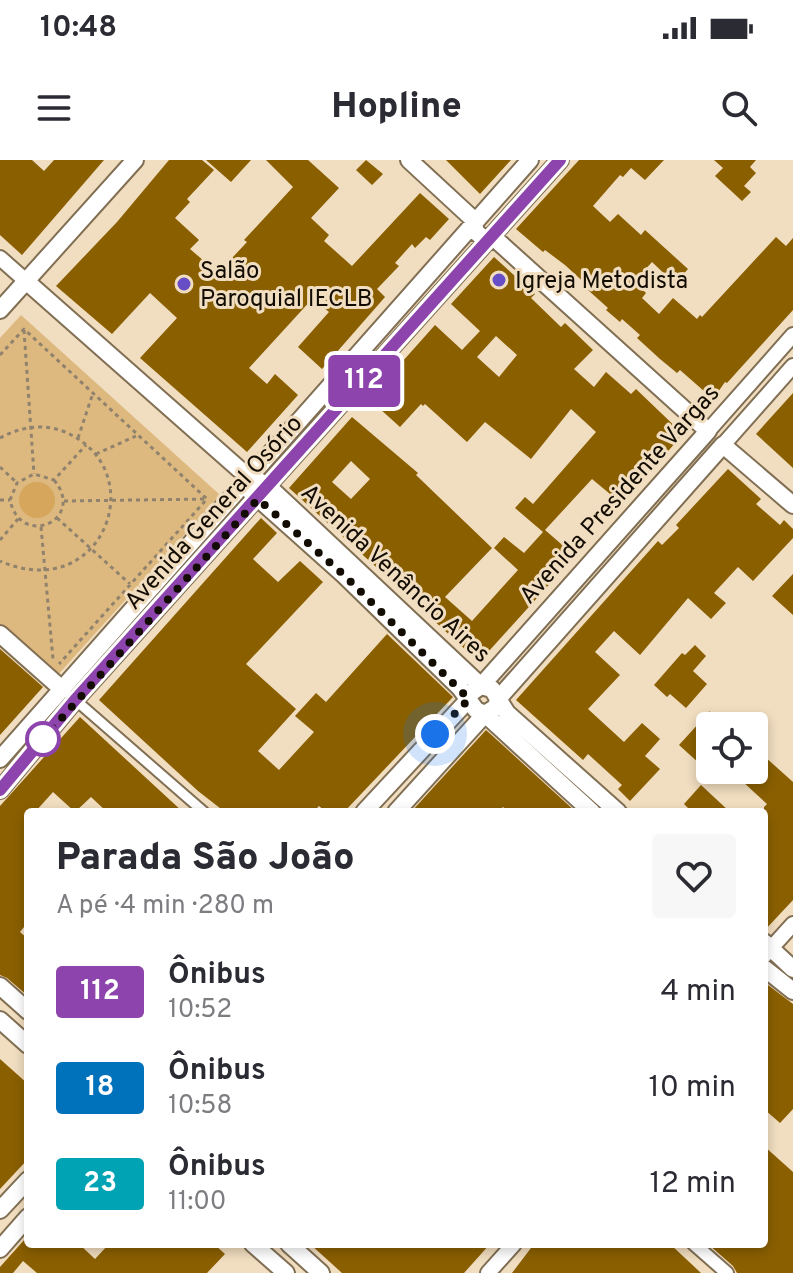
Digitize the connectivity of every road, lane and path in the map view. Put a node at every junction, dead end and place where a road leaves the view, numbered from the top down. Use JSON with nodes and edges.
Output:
{"nodes":[{"id":1,"x":135,"y":160,"type":"edge"},
{"id":2,"x":409,"y":160,"type":"edge"},
{"id":3,"x":530,"y":160,"type":"edge"},
{"id":4,"x":560,"y":160,"type":"edge"},
{"id":5,"x":475,"y":221,"type":"junction"},
{"id":6,"x":492,"y":236,"type":"junction"},
{"id":7,"x":0,"y":258,"type":"edge"},
{"id":8,"x":26,"y":281,"type":"junction"},
{"id":9,"x":0,"y":310,"type":"edge"},
{"id":10,"x":24,"y":329,"type":"junction"},
{"id":11,"x":793,"y":335,"type":"edge"},
{"id":12,"x":0,"y":355,"type":"edge"},
{"id":13,"x":793,"y":366,"type":"edge"},
{"id":14,"x":93,"y":393,"type":"junction"},
{"id":15,"x":31,"y":427,"type":"junction"},
{"id":16,"x":708,"y":431,"type":"junction"},
{"id":17,"x":138,"y":435,"type":"junction"},
{"id":18,"x":0,"y":438,"type":"edge"},
{"id":19,"x":78,"y":438,"type":"junction"},
{"id":20,"x":86,"y":445,"type":"junction"},
{"id":21,"x":723,"y":445,"type":"junction"},
{"id":22,"x":96,"y":454,"type":"junction"},
{"id":23,"x":0,"y":467,"type":"edge"},
{"id":24,"x":34,"y":474,"type":"junction"},
{"id":25,"x":244,"y":476,"type":"junction"},
{"id":26,"x":54,"y":480,"type":"junction"},
{"id":27,"x":17,"y":483,"type":"junction"},
{"id":28,"x":264,"y":493,"type":"junction"},
{"id":29,"x":207,"y":499,"type":"junction"},
{"id":30,"x":0,"y":500,"type":"edge"},
{"id":31,"x":10,"y":500,"type":"junction"},
{"id":32,"x":111,"y":500,"type":"junction"},
{"id":33,"x":64,"y":501,"type":"junction"},
{"id":34,"x":793,"y":505,"type":"edge"},
{"id":35,"x":57,"y":518,"type":"junction"},
{"id":36,"x":18,"y":519,"type":"junction"},
{"id":37,"x":41,"y":527,"type":"junction"},
{"id":38,"x":0,"y":540,"type":"edge"},
{"id":39,"x":91,"y":549,"type":"junction"},
{"id":40,"x":0,"y":561,"type":"edge"},
{"id":41,"x":349,"y":570,"type":"junction"},
{"id":42,"x":45,"y":572,"type":"junction"},
{"id":43,"x":130,"y":584,"type":"junction"},
{"id":44,"x":0,"y":634,"type":"edge"},
{"id":45,"x":481,"y":686,"type":"junction"},
{"id":46,"x":69,"y":695,"type":"junction"},
{"id":47,"x":469,"y":699,"type":"junction"},
{"id":48,"x":498,"y":699,"type":"junction"},
{"id":49,"x":485,"y":714,"type":"junction"},
{"id":50,"x":0,"y":759,"type":"edge"},
{"id":51,"x":0,"y":790,"type":"edge"},
{"id":52,"x":199,"y":808,"type":"edge"},
{"id":53,"x":368,"y":808,"type":"edge"},
{"id":54,"x":400,"y":808,"type":"edge"},
{"id":55,"x":588,"y":808,"type":"edge"},
{"id":56,"x":614,"y":808,"type":"edge"},
{"id":57,"x":793,"y":924,"type":"edge"},
{"id":58,"x":768,"y":947,"type":"edge"},
{"id":59,"x":768,"y":950,"type":"edge"},
{"id":60,"x":793,"y":969,"type":"edge"},
{"id":61,"x":768,"y":971,"type":"edge"},
{"id":62,"x":0,"y":986,"type":"edge"},
{"id":63,"x":793,"y":991,"type":"edge"},
{"id":64,"x":24,"y":1007,"type":"edge"},
{"id":65,"x":0,"y":1020,"type":"edge"},
{"id":66,"x":24,"y":1041,"type":"edge"},
{"id":67,"x":24,"y":1184,"type":"edge"},
{"id":68,"x":0,"y":1210,"type":"edge"},
{"id":69,"x":24,"y":1222,"type":"edge"},
{"id":70,"x":258,"y":1248,"type":"edge"},
{"id":71,"x":293,"y":1248,"type":"edge"},
{"id":72,"x":510,"y":1248,"type":"edge"},
{"id":73,"x":699,"y":1248,"type":"edge"},
{"id":74,"x":0,"y":1249,"type":"edge"},
{"id":75,"x":286,"y":1273,"type":"edge"},
{"id":76,"x":321,"y":1273,"type":"edge"},
{"id":77,"x":488,"y":1273,"type":"edge"},
{"id":78,"x":727,"y":1273,"type":"edge"}],
"edges":[{"from":1,"to":8,"type":"main road"},
{"from":2,"to":5,"type":"main road"},
{"from":3,"to":5,"type":"main road","name":"Avenida General Osório"},
{"from":4,"to":6,"type":"main road","name":"Avenida General Osório"},
{"from":5,"to":6,"type":"main road"},
{"from":5,"to":25,"type":"main road","name":"Avenida General Osório"},
{"from":6,"to":16,"type":"main road"},
{"from":6,"to":28,"type":"main road","name":"Avenida General Osório"},
{"from":7,"to":8,"type":"street","name":"Avenida Venâncio Aires"},
{"from":8,"to":9,"type":"main road"},
{"from":8,"to":25,"type":"main road","name":"Avenida Venâncio Aires"},
{"from":10,"to":12,"type":"path"},
{"from":10,"to":14,"type":"path"},
{"from":10,"to":15,"type":"path"},
{"from":11,"to":16,"type":"street","name":"Avenida Presidente Vargas"},
{"from":13,"to":21,"type":"street","name":"Avenida Presidente Vargas"},
{"from":14,"to":17,"type":"path"},
{"from":14,"to":19,"type":"path"},
{"from":15,"to":18,"type":"path"},
{"from":15,"to":19,"type":"path"},
{"from":15,"to":24,"type":"path"},
{"from":16,"to":21,"type":"main road"},
{"from":16,"to":45,"type":"main road","name":"Avenida Presidente Vargas"},
{"from":17,"to":22,"type":"path"},
{"from":17,"to":29,"type":"path"},
{"from":19,"to":20,"type":"path"},
{"from":20,"to":22,"type":"path"},
{"from":20,"to":26,"type":"path"},
{"from":21,"to":34,"type":"main road"},
{"from":21,"to":48,"type":"main road","name":"Avenida Presidente Vargas"},
{"from":22,"to":32,"type":"path"},
{"from":23,"to":27,"type":"path"},
{"from":24,"to":26,"type":"path"},
{"from":24,"to":27,"type":"path"},
{"from":25,"to":28,"type":"main road","name":"Avenida Venâncio Aires"},
{"from":25,"to":46,"type":"main road","name":"Avenida General Osório"},
{"from":26,"to":33,"type":"path"},
{"from":27,"to":31,"type":"path"},
{"from":28,"to":41,"type":"main road","name":"Avenida Venâncio Aires"},
{"from":28,"to":46,"type":"main road","name":"Avenida General Osório"},
{"from":29,"to":32,"type":"path"},
{"from":29,"to":43,"type":"path"},
{"from":30,"to":31,"type":"path"},
{"from":31,"to":36,"type":"path"},
{"from":32,"to":33,"type":"path"},
{"from":32,"to":39,"type":"path"},
{"from":33,"to":35,"type":"path"},
{"from":35,"to":37,"type":"path"},
{"from":35,"to":39,"type":"path"},
{"from":36,"to":37,"type":"path"},
{"from":36,"to":38,"type":"path"},
{"from":37,"to":42,"type":"path"},
{"from":39,"to":42,"type":"path"},
{"from":39,"to":43,"type":"path"},
{"from":40,"to":42,"type":"path"},
{"from":41,"to":45,"type":"main road","name":"Avenida Venâncio Aires"},
{"from":41,"to":47,"type":"main road","name":"Avenida Venâncio Aires"},
{"from":42,"to":43,"type":"path"},
{"from":44,"to":46,"type":"main road"},
{"from":45,"to":47,"type":"main road"},
{"from":45,"to":48,"type":"main road"},
{"from":46,"to":50,"type":"main road","name":"Avenida General Osório"},
{"from":46,"to":51,"type":"main road","name":"Avenida General Osório"},
{"from":46,"to":52,"type":"street"},
{"from":47,"to":49,"type":"main road"},
{"from":47,"to":53,"type":"main road"},
{"from":48,"to":49,"type":"main road"},
{"from":48,"to":56,"type":"main road"},
{"from":49,"to":54,"type":"main road"},
{"from":49,"to":55,"type":"main road"},
{"from":57,"to":58,"type":"street"},
{"from":59,"to":60,"type":"main road"},
{"from":61,"to":63,"type":"main road"},
{"from":62,"to":64,"type":"main road"},
{"from":65,"to":66,"type":"main road"},
{"from":67,"to":68,"type":"main road"},
{"from":69,"to":74,"type":"main road"},
{"from":70,"to":75,"type":"main road"},
{"from":71,"to":76,"type":"main road"},
{"from":72,"to":77,"type":"street"},
{"from":73,"to":78,"type":"street"}]}
